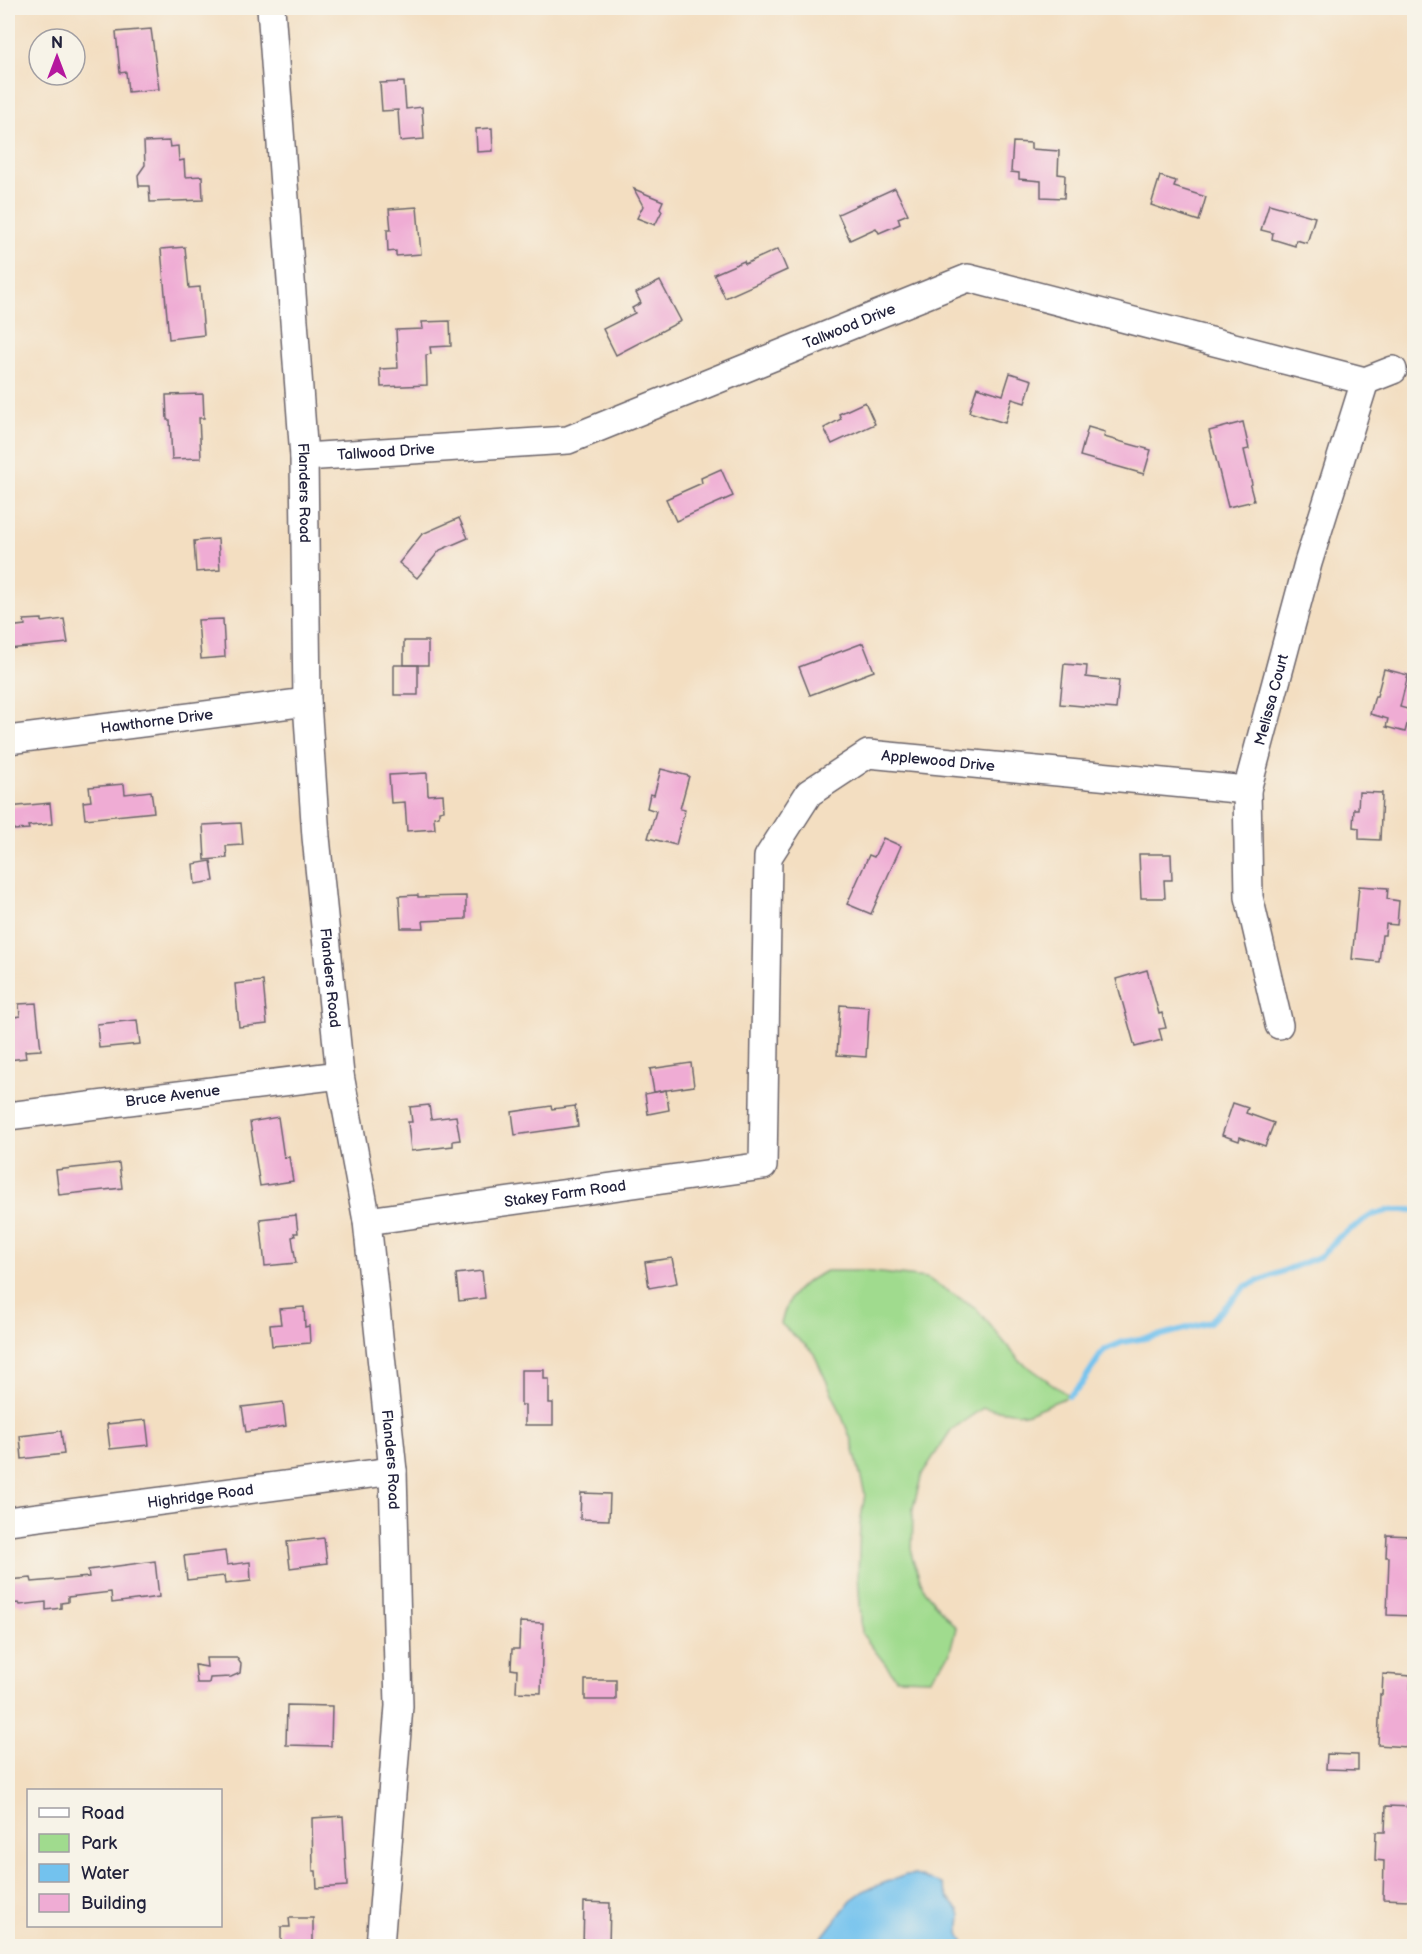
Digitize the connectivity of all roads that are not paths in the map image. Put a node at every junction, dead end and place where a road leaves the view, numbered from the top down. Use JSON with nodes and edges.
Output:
{"nodes":[{"id":1,"x":271,"y":8,"type":"edge"},
{"id":2,"x":1393,"y":370,"type":"dead end"},
{"id":3,"x":1365,"y":381,"type":"junction"},
{"id":4,"x":304,"y":457,"type":"junction"},
{"id":5,"x":307,"y":702,"type":"junction"},
{"id":6,"x":8,"y":740,"type":"edge"},
{"id":7,"x":1247,"y":790,"type":"junction"},
{"id":8,"x":1279,"y":1025,"type":"dead end"},
{"id":9,"x":340,"y":1076,"type":"junction"},
{"id":10,"x":8,"y":1116,"type":"edge"},
{"id":11,"x":763,"y":1166,"type":"joint"},
{"id":12,"x":367,"y":1221,"type":"junction"},
{"id":13,"x":393,"y":1471,"type":"junction"},
{"id":14,"x":8,"y":1521,"type":"edge"},
{"id":15,"x":380,"y":1947,"type":"edge"}],
"edges":[{"from":1,"to":4,"type":"street","name":"Flanders Road"},
{"from":2,"to":3,"type":"street"},
{"from":3,"to":4,"type":"street","name":"Tallwood Drive"},
{"from":3,"to":7,"type":"street","name":"Melissa Court"},
{"from":4,"to":5,"type":"street","name":"Flanders Road"},
{"from":5,"to":6,"type":"street","name":"Hawthorne Drive"},
{"from":5,"to":9,"type":"street","name":"Flanders Road"},
{"from":7,"to":8,"type":"street","name":"Melissa Court"},
{"from":7,"to":11,"type":"street","name":"Applewood Drive"},
{"from":9,"to":10,"type":"street","name":"Bruce Avenue"},
{"from":9,"to":12,"type":"street","name":"Flanders Road"},
{"from":11,"to":12,"type":"street","name":"Stakey Farm Road"},
{"from":12,"to":13,"type":"street","name":"Flanders Road"},
{"from":13,"to":14,"type":"street","name":"Highridge Road"},
{"from":13,"to":15,"type":"street","name":"Flanders Road"}]}
